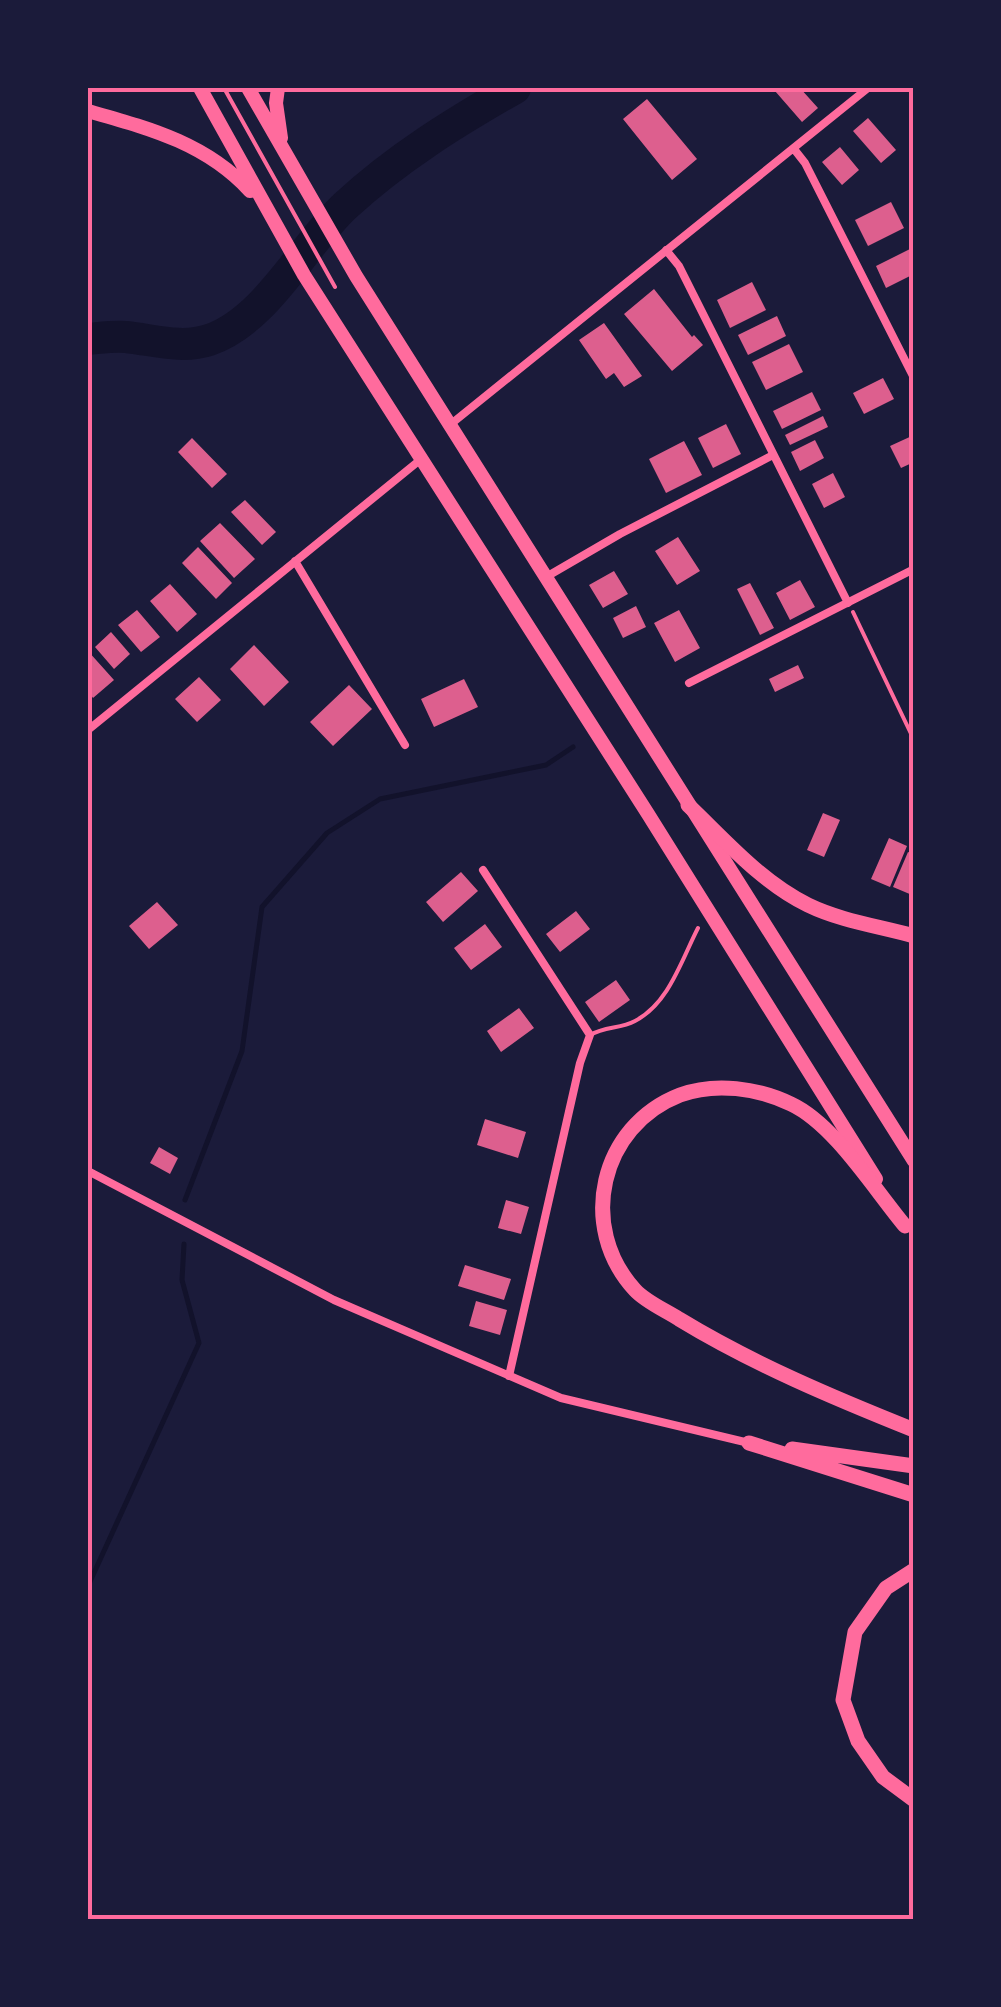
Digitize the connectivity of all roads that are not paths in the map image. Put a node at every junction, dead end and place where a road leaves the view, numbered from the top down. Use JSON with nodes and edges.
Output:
{"nodes":[{"id":1,"x":200,"y":88,"type":"edge"},
{"id":2,"x":248,"y":88,"type":"edge"},
{"id":3,"x":278,"y":88,"type":"edge"},
{"id":4,"x":868,"y":88,"type":"edge"},
{"id":5,"x":88,"y":111,"type":"edge"},
{"id":6,"x":283,"y":149,"type":"junction"},
{"id":7,"x":794,"y":150,"type":"junction"},
{"id":8,"x":266,"y":209,"type":"junction"},
{"id":9,"x":666,"y":250,"type":"junction"},
{"id":10,"x":914,"y":378,"type":"edge"},
{"id":11,"x":450,"y":424,"type":"junction"},
{"id":12,"x":773,"y":455,"type":"junction"},
{"id":13,"x":420,"y":460,"type":"junction"},
{"id":14,"x":294,"y":561,"type":"junction"},
{"id":15,"x":914,"y":569,"type":"edge"},
{"id":16,"x":546,"y":577,"type":"junction"},
{"id":17,"x":848,"y":603,"type":"junction"},
{"id":18,"x":690,"y":683,"type":"dead end"},
{"id":19,"x":88,"y":730,"type":"edge"},
{"id":20,"x":404,"y":745,"type":"dead end"},
{"id":21,"x":688,"y":805,"type":"junction"},
{"id":22,"x":483,"y":870,"type":"dead end"},
{"id":23,"x":698,"y":928,"type":"dead end"},
{"id":24,"x":914,"y":936,"type":"edge"},
{"id":25,"x":590,"y":1035,"type":"junction"},
{"id":26,"x":914,"y":1162,"type":"edge"},
{"id":27,"x":88,"y":1172,"type":"edge"},
{"id":28,"x":909,"y":1232,"type":"edge"},
{"id":29,"x":509,"y":1376,"type":"junction"},
{"id":30,"x":914,"y":1430,"type":"edge"},
{"id":31,"x":749,"y":1443,"type":"junction"},
{"id":32,"x":914,"y":1466,"type":"edge"},
{"id":33,"x":914,"y":1495,"type":"edge"},
{"id":34,"x":914,"y":1570,"type":"edge"},
{"id":35,"x":914,"y":1800,"type":"edge"}],
"edges":[{"from":1,"to":8,"type":"highway"},
{"from":2,"to":6,"type":"highway"},
{"from":3,"to":6,"type":"highway"},
{"from":4,"to":7,"type":"street"},
{"from":5,"to":8,"type":"highway"},
{"from":6,"to":11,"type":"highway"},
{"from":7,"to":9,"type":"street"},
{"from":7,"to":10,"type":"street"},
{"from":8,"to":13,"type":"highway"},
{"from":9,"to":11,"type":"street"},
{"from":9,"to":12,"type":"street"},
{"from":11,"to":16,"type":"highway"},
{"from":12,"to":16,"type":"street"},
{"from":12,"to":17,"type":"street"},
{"from":13,"to":14,"type":"street"},
{"from":13,"to":28,"type":"highway"},
{"from":14,"to":19,"type":"street"},
{"from":14,"to":20,"type":"street"},
{"from":15,"to":17,"type":"street"},
{"from":16,"to":21,"type":"highway"},
{"from":17,"to":18,"type":"street"},
{"from":21,"to":24,"type":"highway"},
{"from":21,"to":26,"type":"highway"},
{"from":22,"to":25,"type":"street"},
{"from":23,"to":25,"type":"lane"},
{"from":25,"to":29,"type":"street"},
{"from":27,"to":29,"type":"street"},
{"from":28,"to":30,"type":"highway"},
{"from":29,"to":31,"type":"street"},
{"from":31,"to":32,"type":"highway"},
{"from":31,"to":33,"type":"highway"},
{"from":34,"to":35,"type":"highway"}]}
